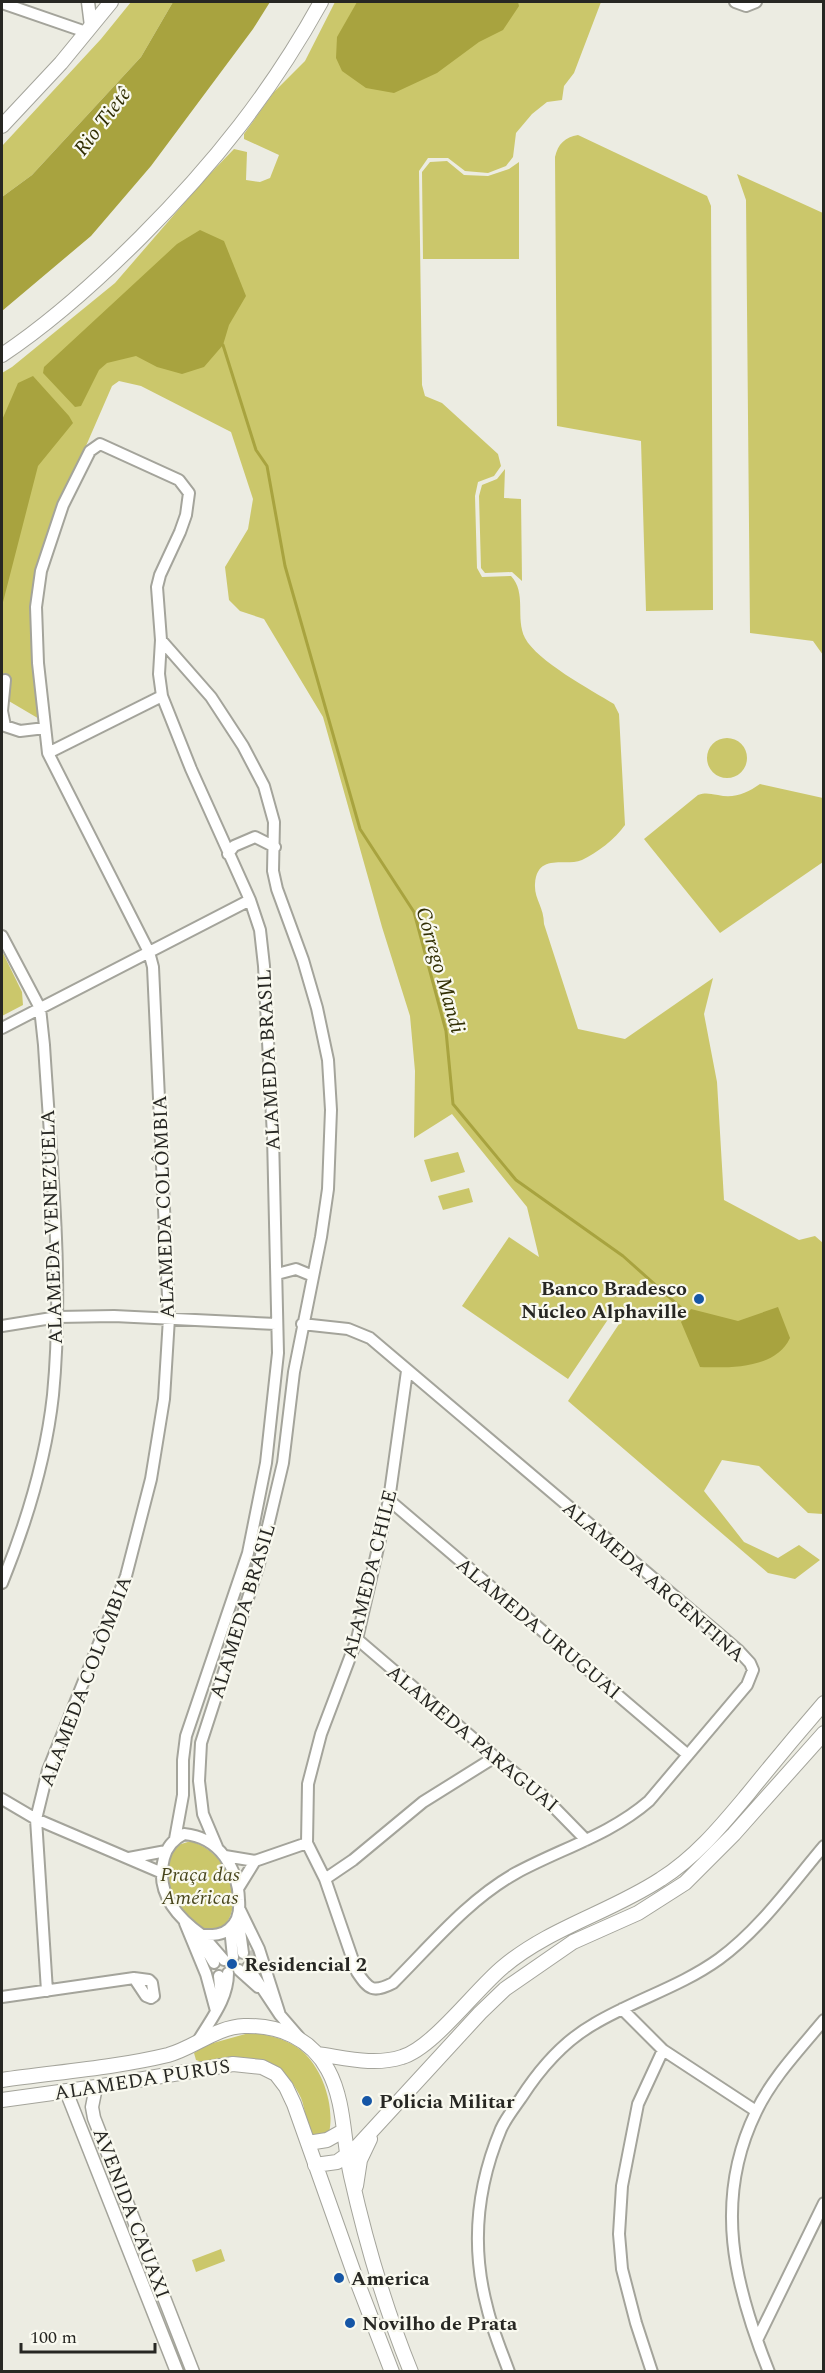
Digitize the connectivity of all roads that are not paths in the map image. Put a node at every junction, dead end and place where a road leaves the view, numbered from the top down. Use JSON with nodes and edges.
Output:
{"nodes":[{"id":1,"x":88,"y":2,"type":"edge"},
{"id":2,"x":321,"y":2,"type":"edge"},
{"id":3,"x":735,"y":2,"type":"edge"},
{"id":4,"x":756,"y":2,"type":"edge"},
{"id":5,"x":2,"y":3,"type":"edge"},
{"id":6,"x":105,"y":5,"type":"edge"},
{"id":7,"x":89,"y":29,"type":"junction"},
{"id":8,"x":2,"y":126,"type":"edge"},
{"id":9,"x":2,"y":355,"type":"edge"},
{"id":10,"x":100,"y":444,"type":"joint"},
{"id":11,"x":160,"y":640,"type":"junction"},
{"id":12,"x":5,"y":680,"type":"dead end"},
{"id":13,"x":162,"y":696,"type":"junction"},
{"id":14,"x":45,"y":728,"type":"junction"},
{"id":15,"x":48,"y":753,"type":"junction"},
{"id":16,"x":275,"y":847,"type":"junction"},
{"id":17,"x":228,"y":854,"type":"junction"},
{"id":18,"x":250,"y":900,"type":"junction"},
{"id":19,"x":2,"y":936,"type":"edge"},
{"id":20,"x":149,"y":952,"type":"junction"},
{"id":21,"x":39,"y":1008,"type":"junction"},
{"id":22,"x":2,"y":1028,"type":"edge"},
{"id":23,"x":277,"y":1274,"type":"junction"},
{"id":24,"x":312,"y":1276,"type":"junction"},
{"id":25,"x":58,"y":1317,"type":"junction"},
{"id":26,"x":169,"y":1318,"type":"junction"},
{"id":27,"x":276,"y":1324,"type":"junction"},
{"id":28,"x":302,"y":1324,"type":"junction"},
{"id":29,"x":2,"y":1326,"type":"edge"},
{"id":30,"x":407,"y":1371,"type":"junction"},
{"id":31,"x":277,"y":1372,"type":"junction"},
{"id":32,"x":294,"y":1372,"type":"junction"},
{"id":33,"x":389,"y":1500,"type":"junction"},
{"id":34,"x":2,"y":1583,"type":"edge"},
{"id":35,"x":357,"y":1640,"type":"junction"},
{"id":36,"x":824,"y":1703,"type":"edge"},
{"id":37,"x":824,"y":1732,"type":"edge"},
{"id":38,"x":688,"y":1755,"type":"junction"},
{"id":39,"x":495,"y":1757,"type":"junction"},
{"id":40,"x":2,"y":1799,"type":"edge"},
{"id":41,"x":36,"y":1819,"type":"junction"},
{"id":42,"x":175,"y":1839,"type":"junction"},
{"id":43,"x":586,"y":1840,"type":"junction"},
{"id":44,"x":307,"y":1843,"type":"junction"},
{"id":45,"x":824,"y":1846,"type":"edge"},
{"id":46,"x":217,"y":1847,"type":"junction"},
{"id":47,"x":166,"y":1851,"type":"junction"},
{"id":48,"x":225,"y":1856,"type":"junction"},
{"id":49,"x":128,"y":1858,"type":"junction"},
{"id":50,"x":255,"y":1861,"type":"junction"},
{"id":51,"x":160,"y":1872,"type":"junction"},
{"id":52,"x":325,"y":1879,"type":"junction"},
{"id":53,"x":239,"y":1887,"type":"junction"},
{"id":54,"x":239,"y":1913,"type":"junction"},
{"id":55,"x":230,"y":1928,"type":"junction"},
{"id":56,"x":193,"y":1929,"type":"junction"},
{"id":57,"x":233,"y":1957,"type":"junction"},
{"id":58,"x":238,"y":1973,"type":"junction"},
{"id":59,"x":134,"y":1978,"type":"dead end"},
{"id":60,"x":47,"y":1991,"type":"junction"},
{"id":61,"x":2,"y":1997,"type":"edge"},
{"id":62,"x":271,"y":2000,"type":"junction"},
{"id":63,"x":219,"y":2007,"type":"junction"},
{"id":64,"x":622,"y":2009,"type":"junction"},
{"id":65,"x":280,"y":2015,"type":"junction"},
{"id":66,"x":824,"y":2020,"type":"edge"},
{"id":67,"x":299,"y":2038,"type":"junction"},
{"id":68,"x":198,"y":2041,"type":"junction"},
{"id":69,"x":180,"y":2050,"type":"junction"},
{"id":70,"x":663,"y":2050,"type":"junction"},
{"id":71,"x":317,"y":2054,"type":"junction"},
{"id":72,"x":194,"y":2071,"type":"junction"},
{"id":73,"x":2,"y":2080,"type":"edge"},
{"id":74,"x":96,"y":2087,"type":"junction"},
{"id":75,"x":66,"y":2091,"type":"junction"},
{"id":76,"x":2,"y":2100,"type":"edge"},
{"id":77,"x":756,"y":2111,"type":"junction"},
{"id":78,"x":382,"y":2121,"type":"junction"},
{"id":79,"x":98,"y":2126,"type":"junction"},
{"id":80,"x":82,"y":2131,"type":"junction"},
{"id":81,"x":343,"y":2131,"type":"junction"},
{"id":82,"x":308,"y":2143,"type":"junction"},
{"id":83,"x":346,"y":2156,"type":"junction"},
{"id":84,"x":315,"y":2165,"type":"junction"},
{"id":85,"x":356,"y":2197,"type":"junction"},
{"id":86,"x":824,"y":2203,"type":"edge"},
{"id":87,"x":140,"y":2236,"type":"junction"},
{"id":88,"x":125,"y":2240,"type":"junction"},
{"id":89,"x":758,"y":2338,"type":"junction"},
{"id":90,"x":177,"y":2372,"type":"edge"},
{"id":91,"x":194,"y":2372,"type":"edge"},
{"id":92,"x":392,"y":2372,"type":"edge"},
{"id":93,"x":411,"y":2372,"type":"edge"},
{"id":94,"x":509,"y":2372,"type":"edge"},
{"id":95,"x":652,"y":2372,"type":"edge"},
{"id":96,"x":769,"y":2372,"type":"edge"}],
"edges":[{"from":1,"to":7,"type":"street"},
{"from":2,"to":9,"type":"main road"},
{"from":3,"to":4,"type":"street"},
{"from":5,"to":7,"type":"street"},
{"from":6,"to":7,"type":"main road"},
{"from":7,"to":8,"type":"main road"},
{"from":10,"to":11,"type":"street","name":"ALAMEDA BRASIL"},
{"from":10,"to":14,"type":"street","name":"ALAMEDA COLÔMBIA"},
{"from":11,"to":13,"type":"street","name":"ALAMEDA BRASIL"},
{"from":11,"to":16,"type":"street","name":"ALAMEDA BRASIL"},
{"from":12,"to":14,"type":"street"},
{"from":13,"to":15,"type":"street"},
{"from":13,"to":17,"type":"street","name":"ALAMEDA BRASIL"},
{"from":14,"to":15,"type":"street","name":"ALAMEDA COLÔMBIA"},
{"from":15,"to":20,"type":"street","name":"ALAMEDA COLÔMBIA"},
{"from":16,"to":17,"type":"street"},
{"from":16,"to":24,"type":"street","name":"ALAMEDA BRASIL"},
{"from":17,"to":18,"type":"street","name":"ALAMEDA BRASIL"},
{"from":18,"to":20,"type":"street"},
{"from":18,"to":23,"type":"street","name":"ALAMEDA BRASIL"},
{"from":19,"to":21,"type":"street","name":"ALAMEDA VENEZUELA"},
{"from":20,"to":21,"type":"street"},
{"from":20,"to":26,"type":"street","name":"ALAMEDA COLÔMBIA"},
{"from":21,"to":22,"type":"street"},
{"from":21,"to":25,"type":"street","name":"ALAMEDA VENEZUELA"},
{"from":23,"to":24,"type":"street"},
{"from":23,"to":27,"type":"street","name":"ALAMEDA BRASIL"},
{"from":24,"to":28,"type":"street","name":"ALAMEDA BRASIL"},
{"from":25,"to":26,"type":"street"},
{"from":25,"to":29,"type":"street"},
{"from":25,"to":34,"type":"street","name":"ALAMEDA VENEZUELA"},
{"from":26,"to":27,"type":"street"},
{"from":26,"to":41,"type":"street","name":"ALAMEDA COLÔMBIA"},
{"from":27,"to":31,"type":"street","name":"ALAMEDA BRASIL"},
{"from":28,"to":30,"type":"street","name":"ALAMEDA ARGENTINA"},
{"from":28,"to":32,"type":"street","name":"ALAMEDA BRASIL"},
{"from":30,"to":33,"type":"street","name":"ALAMEDA CHILE"},
{"from":30,"to":38,"type":"street","name":"ALAMEDA ARGENTINA"},
{"from":31,"to":32,"type":"street"},
{"from":31,"to":42,"type":"street","name":"ALAMEDA BRASIL"},
{"from":32,"to":46,"type":"street","name":"ALAMEDA BRASIL"},
{"from":33,"to":35,"type":"street","name":"ALAMEDA CHILE"},
{"from":33,"to":38,"type":"street","name":"ALAMEDA URUGUAI"},
{"from":35,"to":39,"type":"street","name":"ALAMEDA PARAGUAI"},
{"from":35,"to":44,"type":"street","name":"ALAMEDA CHILE"},
{"from":36,"to":71,"type":"main road"},
{"from":37,"to":78,"type":"main road"},
{"from":38,"to":43,"type":"street","name":"ALAMEDA ARGENTINA"},
{"from":39,"to":43,"type":"street","name":"ALAMEDA PARAGUAI"},
{"from":39,"to":52,"type":"street"},
{"from":40,"to":41,"type":"street"},
{"from":41,"to":49,"type":"street"},
{"from":41,"to":60,"type":"street","name":"ALAMEDA COLÔMBIA"},
{"from":42,"to":46,"type":"street"},
{"from":42,"to":47,"type":"street"},
{"from":43,"to":52,"type":"street","name":"ALAMEDA ARGENTINA"},
{"from":44,"to":50,"type":"street"},
{"from":44,"to":52,"type":"street","name":"ALAMEDA ARGENTINA"},
{"from":45,"to":64,"type":"street"},
{"from":46,"to":48,"type":"street"},
{"from":47,"to":49,"type":"street"},
{"from":47,"to":51,"type":"street"},
{"from":48,"to":50,"type":"street"},
{"from":48,"to":53,"type":"street"},
{"from":49,"to":51,"type":"street"},
{"from":50,"to":53,"type":"street"},
{"from":51,"to":56,"type":"street"},
{"from":53,"to":54,"type":"street"},
{"from":54,"to":55,"type":"street"},
{"from":54,"to":57,"type":"street"},
{"from":54,"to":65,"type":"street"},
{"from":55,"to":56,"type":"street"},
{"from":55,"to":57,"type":"street"},
{"from":56,"to":57,"type":"street"},
{"from":56,"to":63,"type":"street"},
{"from":58,"to":62,"type":"street"},
{"from":58,"to":62,"type":"street"},
{"from":58,"to":63,"type":"street"},
{"from":59,"to":60,"type":"street"},
{"from":60,"to":61,"type":"street"},
{"from":62,"to":65,"type":"street"},
{"from":63,"to":68,"type":"street"},
{"from":64,"to":70,"type":"street"},
{"from":64,"to":94,"type":"street"},
{"from":65,"to":67,"type":"street"},
{"from":66,"to":77,"type":"street"},
{"from":67,"to":68,"type":"main road","name":"ALAMEDA PURUS"},
{"from":67,"to":71,"type":"main road","name":"ALAMEDA PURUS"},
{"from":68,"to":69,"type":"main road","name":"ALAMEDA PURUS"},
{"from":69,"to":72,"type":"main road"},
{"from":69,"to":73,"type":"main road","name":"ALAMEDA PURUS"},
{"from":70,"to":77,"type":"street"},
{"from":70,"to":95,"type":"street"},
{"from":71,"to":81,"type":"main road","name":"ALAMEDA PURUS"},
{"from":72,"to":74,"type":"main road","name":"ALAMEDA PURUS"},
{"from":72,"to":82,"type":"main road","name":"ALAMEDA PURUS"},
{"from":74,"to":75,"type":"main road","name":"ALAMEDA PURUS"},
{"from":74,"to":79,"type":"street","name":"AVENIDA CAUAXI"},
{"from":75,"to":76,"type":"main road","name":"ALAMEDA PURUS"},
{"from":75,"to":80,"type":"street","name":"AVENIDA CAUAXI"},
{"from":77,"to":89,"type":"street"},
{"from":78,"to":83,"type":"main road"},
{"from":78,"to":85,"type":"main road"},
{"from":79,"to":80,"type":"street"},
{"from":79,"to":87,"type":"street","name":"AVENIDA CAUAXI"},
{"from":80,"to":88,"type":"street","name":"AVENIDA CAUAXI"},
{"from":81,"to":82,"type":"main road"},
{"from":81,"to":83,"type":"main road","name":"ALAMEDA PURUS"},
{"from":82,"to":84,"type":"main road"},
{"from":83,"to":84,"type":"main road"},
{"from":83,"to":85,"type":"main road","name":"ALAMEDA PURUS"},
{"from":84,"to":92,"type":"main road"},
{"from":85,"to":93,"type":"main road","name":"ALAMEDA PURUS"},
{"from":86,"to":89,"type":"street"},
{"from":87,"to":88,"type":"street"},
{"from":87,"to":91,"type":"street","name":"AVENIDA CAUAXI"},
{"from":88,"to":90,"type":"street","name":"AVENIDA CAUAXI"},
{"from":89,"to":96,"type":"street"}]}
